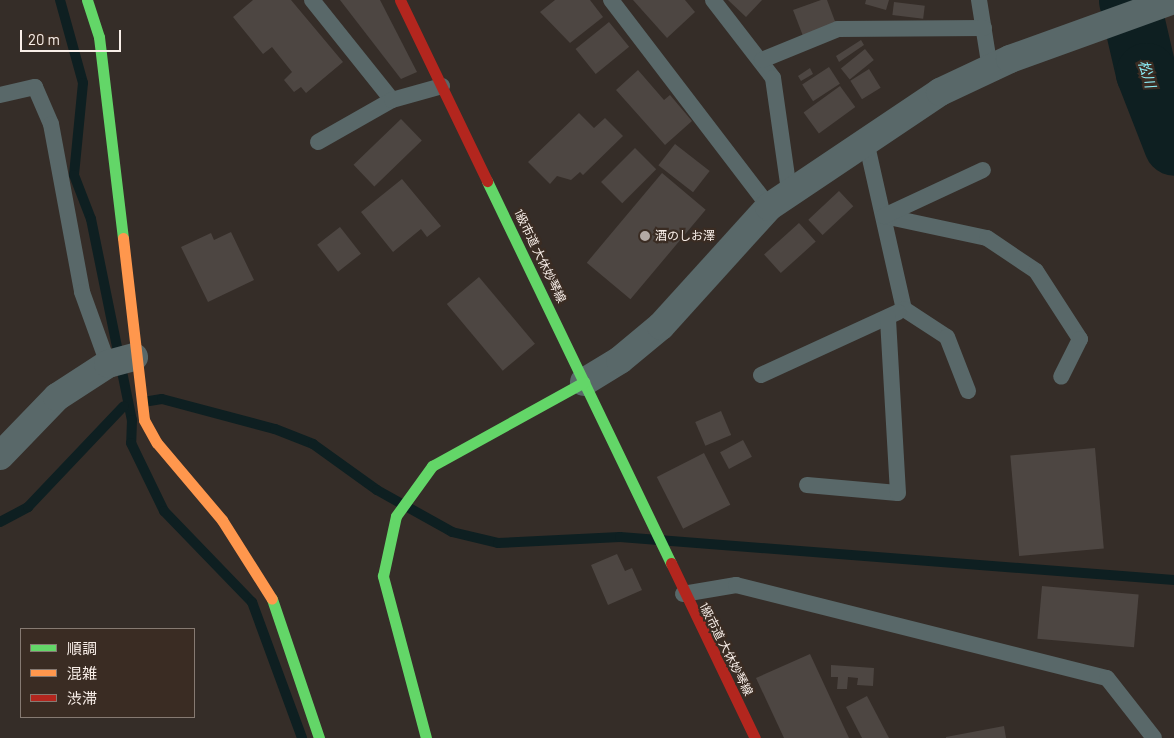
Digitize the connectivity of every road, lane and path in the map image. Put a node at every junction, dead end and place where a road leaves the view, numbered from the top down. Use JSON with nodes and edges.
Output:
{"nodes":[{"id":1,"x":86,"y":0,"type":"edge"},
{"id":2,"x":312,"y":0,"type":"edge"},
{"id":3,"x":400,"y":0,"type":"edge"},
{"id":4,"x":611,"y":0,"type":"edge"},
{"id":5,"x":714,"y":0,"type":"edge"},
{"id":6,"x":979,"y":0,"type":"edge"},
{"id":7,"x":1174,"y":0,"type":"edge"},
{"id":8,"x":984,"y":28,"type":"junction"},
{"id":9,"x":762,"y":60,"type":"junction"},
{"id":10,"x":990,"y":69,"type":"junction"},
{"id":11,"x":442,"y":86,"type":"junction"},
{"id":12,"x":0,"y":95,"type":"edge"},
{"id":13,"x":392,"y":100,"type":"junction"},
{"id":14,"x":866,"y":140,"type":"junction"},
{"id":15,"x":318,"y":142,"type":"dead end"},
{"id":16,"x":983,"y":170,"type":"dead end"},
{"id":17,"x":779,"y":199,"type":"junction"},
{"id":18,"x":884,"y":216,"type":"junction"},
{"id":19,"x":904,"y":309,"type":"junction"},
{"id":20,"x":888,"y":317,"type":"junction"},
{"id":21,"x":134,"y":357,"type":"junction"},
{"id":22,"x":108,"y":364,"type":"junction"},
{"id":23,"x":761,"y":375,"type":"dead end"},
{"id":24,"x":1061,"y":377,"type":"dead end"},
{"id":25,"x":584,"y":382,"type":"junction"},
{"id":26,"x":968,"y":392,"type":"dead end"},
{"id":27,"x":0,"y":456,"type":"edge"},
{"id":28,"x":807,"y":486,"type":"dead end"},
{"id":29,"x":683,"y":594,"type":"junction"},
{"id":30,"x":319,"y":738,"type":"edge"},
{"id":31,"x":426,"y":738,"type":"edge"},
{"id":32,"x":755,"y":738,"type":"edge"},
{"id":33,"x":1154,"y":738,"type":"edge"}],
"edges":[{"from":1,"to":21,"type":"street"},
{"from":2,"to":13,"type":"lane"},
{"from":3,"to":11,"type":"street","name":"1級市道 大休妙琴線"},
{"from":4,"to":17,"type":"lane"},
{"from":5,"to":9,"type":"lane"},
{"from":6,"to":8,"type":"lane"},
{"from":7,"to":10,"type":"street"},
{"from":8,"to":9,"type":"lane"},
{"from":8,"to":10,"type":"lane"},
{"from":9,"to":17,"type":"lane"},
{"from":10,"to":14,"type":"street"},
{"from":11,"to":13,"type":"lane"},
{"from":11,"to":25,"type":"street","name":"1級市道 大休妙琴線"},
{"from":12,"to":22,"type":"lane"},
{"from":13,"to":15,"type":"lane"},
{"from":14,"to":17,"type":"street"},
{"from":14,"to":18,"type":"lane"},
{"from":16,"to":18,"type":"lane"},
{"from":17,"to":25,"type":"street"},
{"from":18,"to":19,"type":"lane"},
{"from":18,"to":24,"type":"lane"},
{"from":19,"to":20,"type":"lane"},
{"from":19,"to":26,"type":"lane"},
{"from":20,"to":23,"type":"lane"},
{"from":20,"to":28,"type":"lane"},
{"from":21,"to":22,"type":"street"},
{"from":21,"to":30,"type":"street"},
{"from":22,"to":27,"type":"street"},
{"from":25,"to":29,"type":"street","name":"1級市道 大休妙琴線"},
{"from":25,"to":31,"type":"street"},
{"from":29,"to":32,"type":"street","name":"1級市道 大休妙琴線"},
{"from":29,"to":33,"type":"lane"}]}
